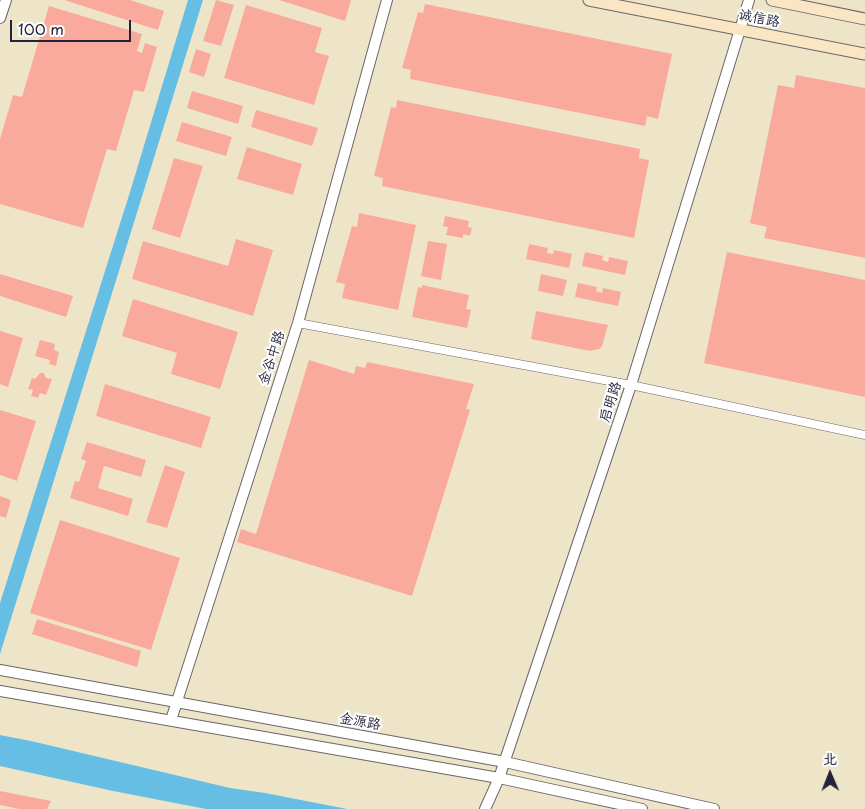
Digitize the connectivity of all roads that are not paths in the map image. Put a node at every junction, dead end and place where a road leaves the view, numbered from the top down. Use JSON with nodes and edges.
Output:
{"nodes":[{"id":1,"x":6,"y":0,"type":"edge"},
{"id":2,"x":387,"y":0,"type":"edge"},
{"id":3,"x":589,"y":0,"type":"edge"},
{"id":4,"x":749,"y":0,"type":"edge"},
{"id":5,"x":772,"y":0,"type":"edge"},
{"id":6,"x":0,"y":18,"type":"edge"},
{"id":7,"x":865,"y":19,"type":"edge"},
{"id":8,"x":739,"y":30,"type":"junction"},
{"id":9,"x":865,"y":54,"type":"edge"},
{"id":10,"x":298,"y":323,"type":"junction"},
{"id":11,"x":631,"y":385,"type":"junction"},
{"id":12,"x":865,"y":435,"type":"edge"},
{"id":13,"x":0,"y":670,"type":"edge"},
{"id":14,"x":0,"y":691,"type":"edge"},
{"id":15,"x":176,"y":702,"type":"junction"},
{"id":16,"x":171,"y":720,"type":"junction"},
{"id":17,"x":505,"y":762,"type":"junction"},
{"id":18,"x":499,"y":778,"type":"junction"},
{"id":19,"x":485,"y":809,"type":"edge"},
{"id":20,"x":642,"y":809,"type":"edge"},
{"id":21,"x":714,"y":809,"type":"edge"}],
"edges":[{"from":1,"to":6,"type":"street"},
{"from":2,"to":10,"type":"street","name":"金谷中路"},
{"from":3,"to":8,"type":"main road","name":"诚信路"},
{"from":4,"to":8,"type":"street","name":"启明路"},
{"from":5,"to":7,"type":"main road","name":"诚信路"},
{"from":8,"to":9,"type":"main road","name":"诚信路"},
{"from":8,"to":11,"type":"street","name":"启明路"},
{"from":10,"to":11,"type":"street"},
{"from":10,"to":15,"type":"street","name":"金谷中路"},
{"from":11,"to":12,"type":"street"},
{"from":11,"to":17,"type":"street","name":"启明路"},
{"from":13,"to":15,"type":"street","name":"金源路"},
{"from":14,"to":16,"type":"street"},
{"from":15,"to":16,"type":"street","name":"金谷中路"},
{"from":15,"to":17,"type":"street","name":"金源路"},
{"from":16,"to":18,"type":"street"},
{"from":17,"to":18,"type":"street","name":"启明路"},
{"from":17,"to":21,"type":"street","name":"金源路"},
{"from":18,"to":19,"type":"street","name":"启明路"},
{"from":18,"to":20,"type":"street"}]}
